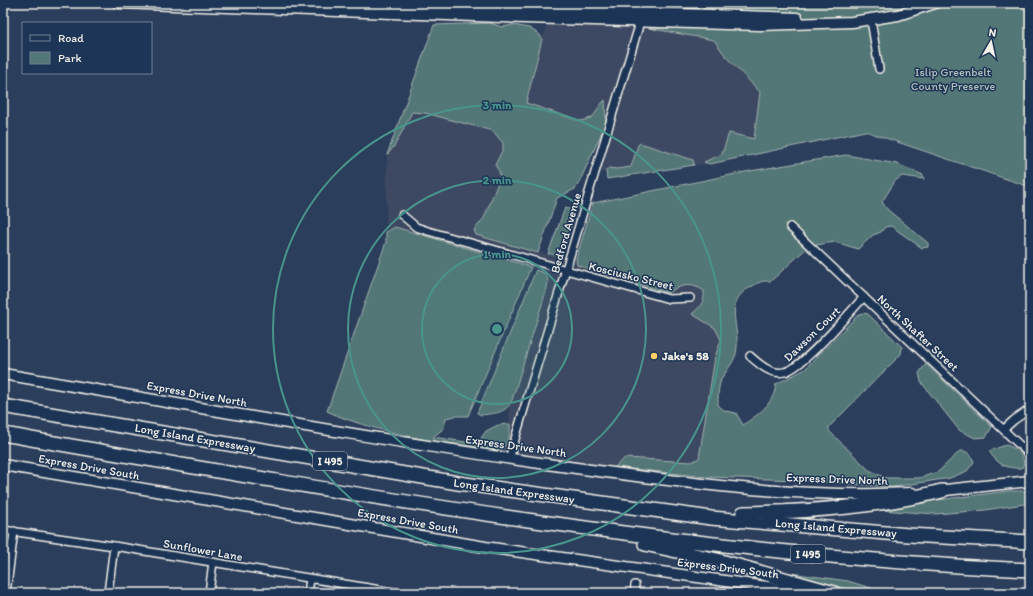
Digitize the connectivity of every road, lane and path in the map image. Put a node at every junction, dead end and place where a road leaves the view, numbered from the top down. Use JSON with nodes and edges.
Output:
{"nodes":[{"id":1,"x":118,"y":3,"type":"edge"},
{"id":2,"x":360,"y":3,"type":"edge"},
{"id":3,"x":935,"y":3,"type":"edge"},
{"id":4,"x":526,"y":10,"type":"edge"},
{"id":5,"x":640,"y":17,"type":"junction"},
{"id":6,"x":872,"y":20,"type":"junction"},
{"id":7,"x":879,"y":69,"type":"dead end"},
{"id":8,"x":402,"y":215,"type":"dead end"},
{"id":9,"x":790,"y":227,"type":"dead end"},
{"id":10,"x":566,"y":270,"type":"junction"},
{"id":11,"x":864,"y":297,"type":"junction"},
{"id":12,"x":690,"y":298,"type":"dead end"},
{"id":13,"x":750,"y":356,"type":"dead end"},
{"id":14,"x":3,"y":374,"type":"edge"},
{"id":15,"x":3,"y":406,"type":"edge"},
{"id":16,"x":1030,"y":409,"type":"edge"},
{"id":17,"x":1004,"y":429,"type":"junction"},
{"id":18,"x":3,"y":434,"type":"edge"},
{"id":19,"x":3,"y":443,"type":"edge"},
{"id":20,"x":59,"y":444,"type":"junction"},
{"id":21,"x":1030,"y":455,"type":"edge"},
{"id":22,"x":509,"y":459,"type":"junction"},
{"id":23,"x":3,"y":465,"type":"edge"},
{"id":24,"x":1030,"y":481,"type":"edge"},
{"id":25,"x":942,"y":491,"type":"junction"},
{"id":26,"x":711,"y":518,"type":"junction"},
{"id":27,"x":588,"y":529,"type":"junction"},
{"id":28,"x":3,"y":530,"type":"edge"},
{"id":29,"x":14,"y":531,"type":"junction"},
{"id":30,"x":1030,"y":542,"type":"edge"},
{"id":31,"x":114,"y":546,"type":"junction"},
{"id":32,"x":213,"y":562,"type":"junction"},
{"id":33,"x":1030,"y":570,"type":"edge"},
{"id":34,"x":310,"y":579,"type":"junction"},
{"id":35,"x":635,"y":585,"type":"dead end"},
{"id":36,"x":6,"y":593,"type":"edge"},
{"id":37,"x":108,"y":593,"type":"edge"},
{"id":38,"x":209,"y":593,"type":"edge"},
{"id":39,"x":308,"y":593,"type":"edge"},
{"id":40,"x":399,"y":593,"type":"edge"},
{"id":41,"x":634,"y":593,"type":"edge"},
{"id":42,"x":810,"y":593,"type":"edge"},
{"id":43,"x":834,"y":593,"type":"edge"}],
"edges":[{"from":1,"to":4,"type":"main road"},
{"from":2,"to":4,"type":"main road"},
{"from":3,"to":6,"type":"main road"},
{"from":4,"to":5,"type":"main road"},
{"from":5,"to":6,"type":"main road"},
{"from":5,"to":10,"type":"street","name":"Bedford Avenue"},
{"from":6,"to":7,"type":"street"},
{"from":8,"to":10,"type":"street","name":"Kosciusko Street"},
{"from":9,"to":11,"type":"street","name":"North Shafter Street"},
{"from":10,"to":12,"type":"street","name":"Kosciusko Street"},
{"from":10,"to":22,"type":"street","name":"Bedford Avenue"},
{"from":11,"to":13,"type":"street","name":"Dawson Court"},
{"from":11,"to":17,"type":"street","name":"North Shafter Street"},
{"from":14,"to":22,"type":"main road","name":"Express Drive North"},
{"from":15,"to":26,"type":"highway","name":"Long Island Expressway","number":"I 495"},
{"from":16,"to":17,"type":"street"},
{"from":17,"to":21,"type":"street","name":"North Shafter Street"},
{"from":18,"to":20,"type":"highway","number":"I 495"},
{"from":19,"to":20,"type":"highway"},
{"from":20,"to":27,"type":"highway","number":"I 495"},
{"from":22,"to":25,"type":"main road","name":"Express Drive North"},
{"from":23,"to":42,"type":"main road","name":"Express Drive South"},
{"from":24,"to":25,"type":"main road","name":"Express Drive North"},
{"from":25,"to":26,"type":"highway"},
{"from":26,"to":30,"type":"highway","name":"Long Island Expressway","number":"I 495"},
{"from":27,"to":33,"type":"highway","number":"I 495"},
{"from":27,"to":43,"type":"highway"},
{"from":28,"to":29,"type":"street","name":"Sunflower Lane"},
{"from":29,"to":31,"type":"street","name":"Sunflower Lane"},
{"from":29,"to":36,"type":"street"},
{"from":31,"to":32,"type":"street","name":"Sunflower Lane"},
{"from":31,"to":37,"type":"street"},
{"from":32,"to":34,"type":"street","name":"Sunflower Lane"},
{"from":32,"to":38,"type":"street"},
{"from":34,"to":39,"type":"street"},
{"from":34,"to":40,"type":"street","name":"Sunflower Lane"},
{"from":35,"to":41,"type":"street"}]}
